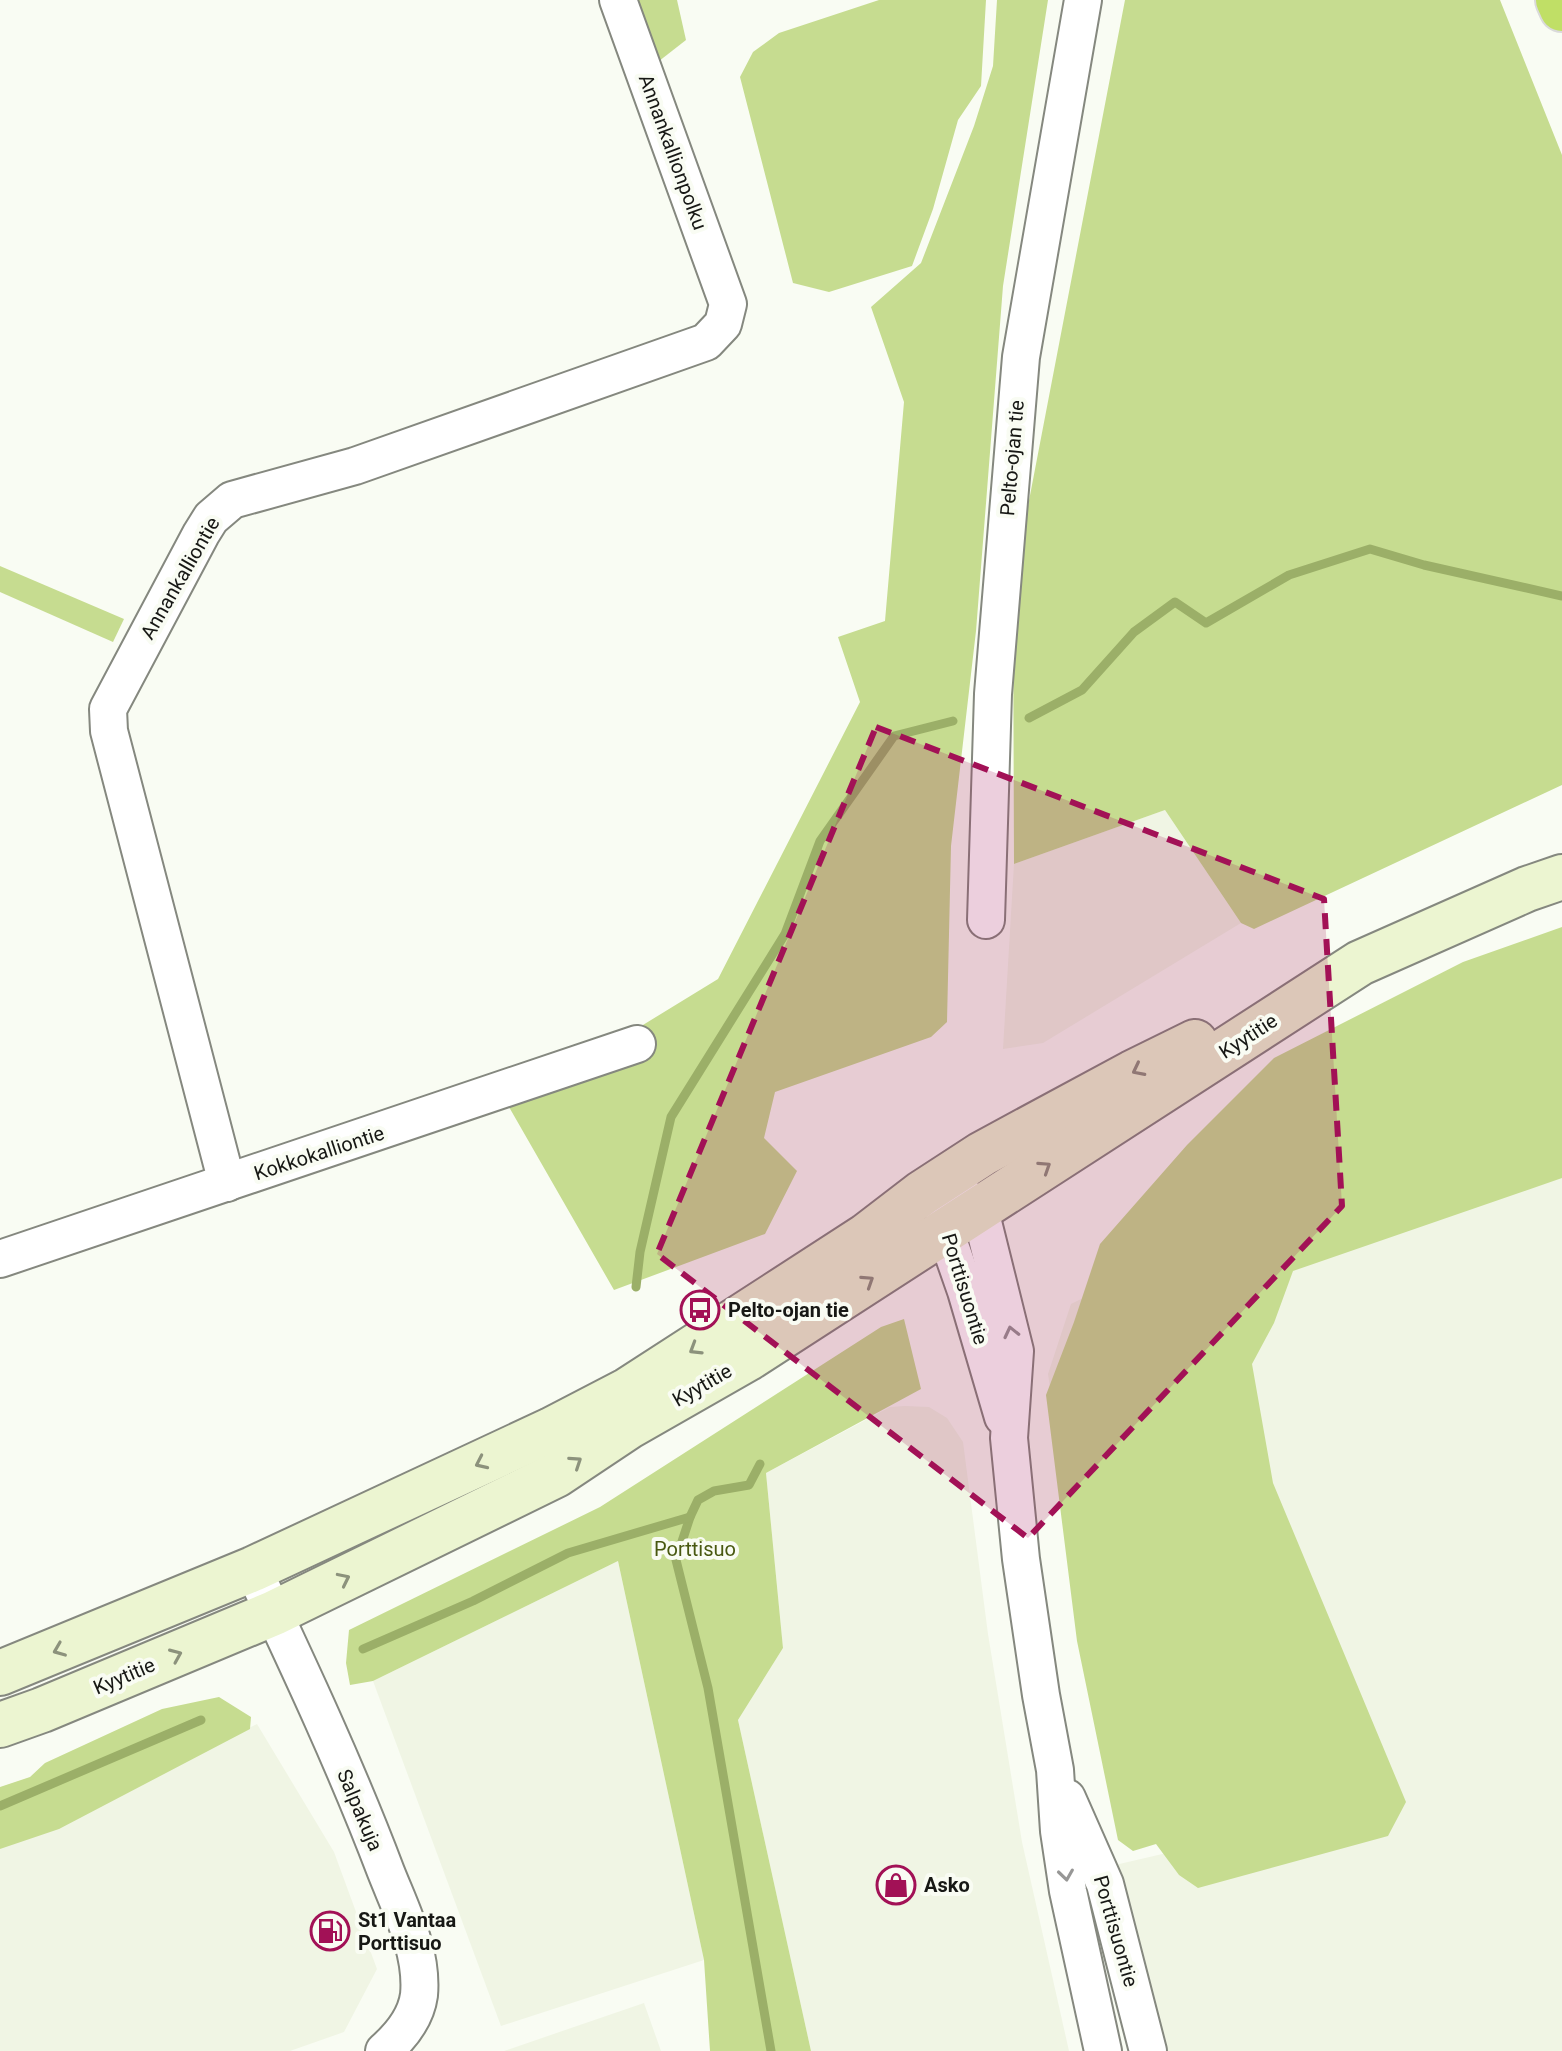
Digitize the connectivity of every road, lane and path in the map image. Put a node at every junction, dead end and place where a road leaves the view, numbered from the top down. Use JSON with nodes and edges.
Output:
{"nodes":[{"id":1,"x":618,"y":0,"type":"edge"},
{"id":2,"x":1083,"y":0,"type":"edge"},
{"id":3,"x":1558,"y":0,"type":"edge"},
{"id":4,"x":1562,"y":9,"type":"edge"},
{"id":5,"x":728,"y":304,"type":"joint"},
{"id":6,"x":1562,"y":877,"type":"edge"},
{"id":7,"x":986,"y":920,"type":"dead end"},
{"id":8,"x":1360,"y":963,"type":"junction"},
{"id":9,"x":637,"y":1044,"type":"dead end"},
{"id":10,"x":944,"y":1178,"type":"junction"},
{"id":11,"x":227,"y":1183,"type":"junction"},
{"id":12,"x":963,"y":1221,"type":"junction"},
{"id":13,"x":0,"y":1259,"type":"edge"},
{"id":14,"x":253,"y":1569,"type":"junction"},
{"id":15,"x":274,"y":1613,"type":"junction"},
{"id":16,"x":0,"y":1673,"type":"edge"},
{"id":17,"x":0,"y":1725,"type":"edge"},
{"id":18,"x":1055,"y":1770,"type":"junction"},
{"id":19,"x":384,"y":2051,"type":"edge"},
{"id":20,"x":1103,"y":2051,"type":"edge"},
{"id":21,"x":1148,"y":2051,"type":"edge"}],
"edges":[{"from":1,"to":5,"type":"street","name":"Annankallionpolku"},
{"from":2,"to":7,"type":"street","name":"Pelto-ojan tie"},
{"from":3,"to":4,"type":"highway"},
{"from":5,"to":11,"type":"street","name":"Annankalliontie"},
{"from":6,"to":8,"type":"main road","name":"Kyytitie"},
{"from":8,"to":10,"type":"main road","name":"Kyytitie","one_way":true},
{"from":12,"to":8,"type":"main road","name":"Kyytitie","one_way":true},
{"from":9,"to":11,"type":"street","name":"Kokkokalliontie"},
{"from":10,"to":12,"type":"street","name":"Porttisuontie"},
{"from":10,"to":14,"type":"main road","name":"Kyytitie","one_way":true},
{"from":11,"to":13,"type":"street","name":"Kokkokalliontie"},
{"from":15,"to":12,"type":"main road","name":"Kyytitie","one_way":true},
{"from":12,"to":18,"type":"street","name":"Porttisuontie"},
{"from":14,"to":15,"type":"street","name":"Salpakuja"},
{"from":14,"to":16,"type":"main road","name":"Kyytitie","one_way":true},
{"from":17,"to":15,"type":"main road","name":"Kyytitie","one_way":true},
{"from":15,"to":19,"type":"street","name":"Salpakuja"},
{"from":18,"to":20,"type":"street","name":"Porttisuontie","one_way":true},
{"from":18,"to":21,"type":"street","name":"Porttisuontie"}]}
